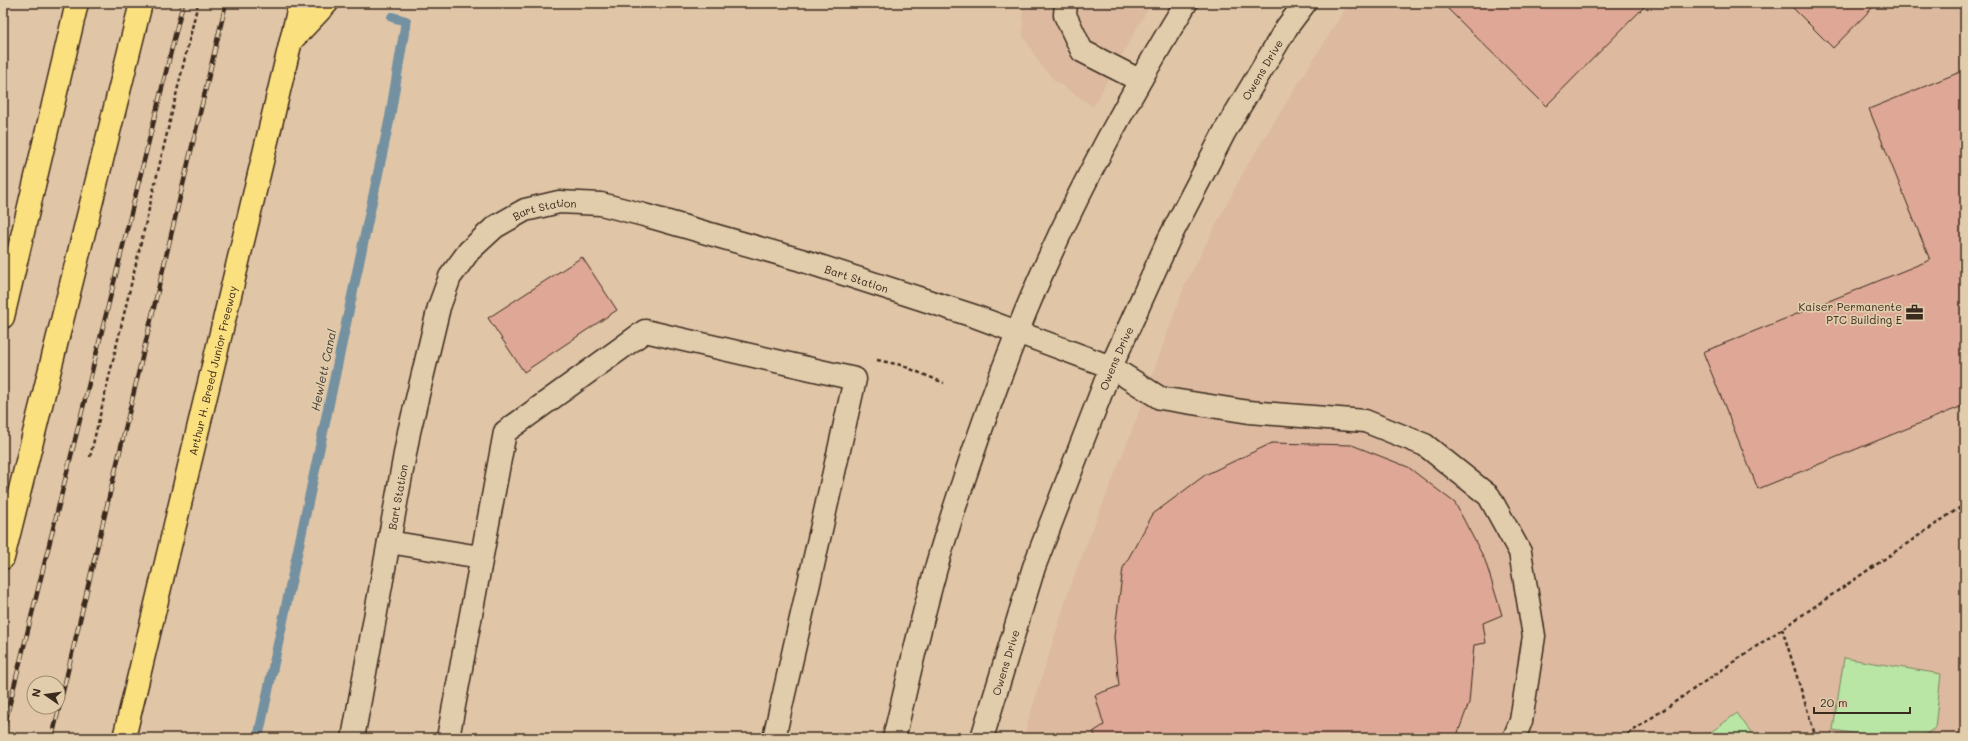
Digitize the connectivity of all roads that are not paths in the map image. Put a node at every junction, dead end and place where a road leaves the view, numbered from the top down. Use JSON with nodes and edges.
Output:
{"nodes":[{"id":1,"x":77,"y":3,"type":"edge"},
{"id":2,"x":141,"y":3,"type":"edge"},
{"id":3,"x":300,"y":3,"type":"edge"},
{"id":4,"x":327,"y":3,"type":"edge"},
{"id":5,"x":1066,"y":3,"type":"edge"},
{"id":6,"x":1186,"y":3,"type":"edge"},
{"id":7,"x":1305,"y":3,"type":"edge"},
{"id":8,"x":292,"y":40,"type":"junction"},
{"id":9,"x":1139,"y":80,"type":"junction"},
{"id":10,"x":3,"y":317,"type":"edge"},
{"id":11,"x":1017,"y":332,"type":"junction"},
{"id":12,"x":1111,"y":367,"type":"junction"},
{"id":13,"x":389,"y":542,"type":"junction"},
{"id":14,"x":480,"y":557,"type":"junction"},
{"id":15,"x":3,"y":558,"type":"edge"},
{"id":16,"x":124,"y":738,"type":"edge"},
{"id":17,"x":353,"y":738,"type":"edge"},
{"id":18,"x":448,"y":738,"type":"edge"},
{"id":19,"x":774,"y":738,"type":"edge"},
{"id":20,"x":894,"y":738,"type":"edge"},
{"id":21,"x":982,"y":738,"type":"edge"},
{"id":22,"x":1514,"y":738,"type":"edge"}],
"edges":[{"from":1,"to":10,"type":"highway"},
{"from":2,"to":15,"type":"highway"},
{"from":3,"to":8,"type":"highway","name":"Arthur H. Breed Junior Freeway"},
{"from":4,"to":8,"type":"highway"},
{"from":5,"to":9,"type":"street"},
{"from":6,"to":9,"type":"street"},
{"from":7,"to":12,"type":"street","name":"Owens Drive"},
{"from":8,"to":16,"type":"highway","name":"Arthur H. Breed Junior Freeway"},
{"from":9,"to":11,"type":"street"},
{"from":11,"to":12,"type":"street","name":"Bart Station"},
{"from":11,"to":13,"type":"street","name":"Bart Station"},
{"from":11,"to":20,"type":"street"},
{"from":12,"to":21,"type":"street","name":"Owens Drive"},
{"from":12,"to":22,"type":"street","name":"Bart Station"},
{"from":13,"to":14,"type":"street"},
{"from":13,"to":17,"type":"street","name":"Bart Station"},
{"from":14,"to":18,"type":"street"},
{"from":14,"to":19,"type":"street"}]}
